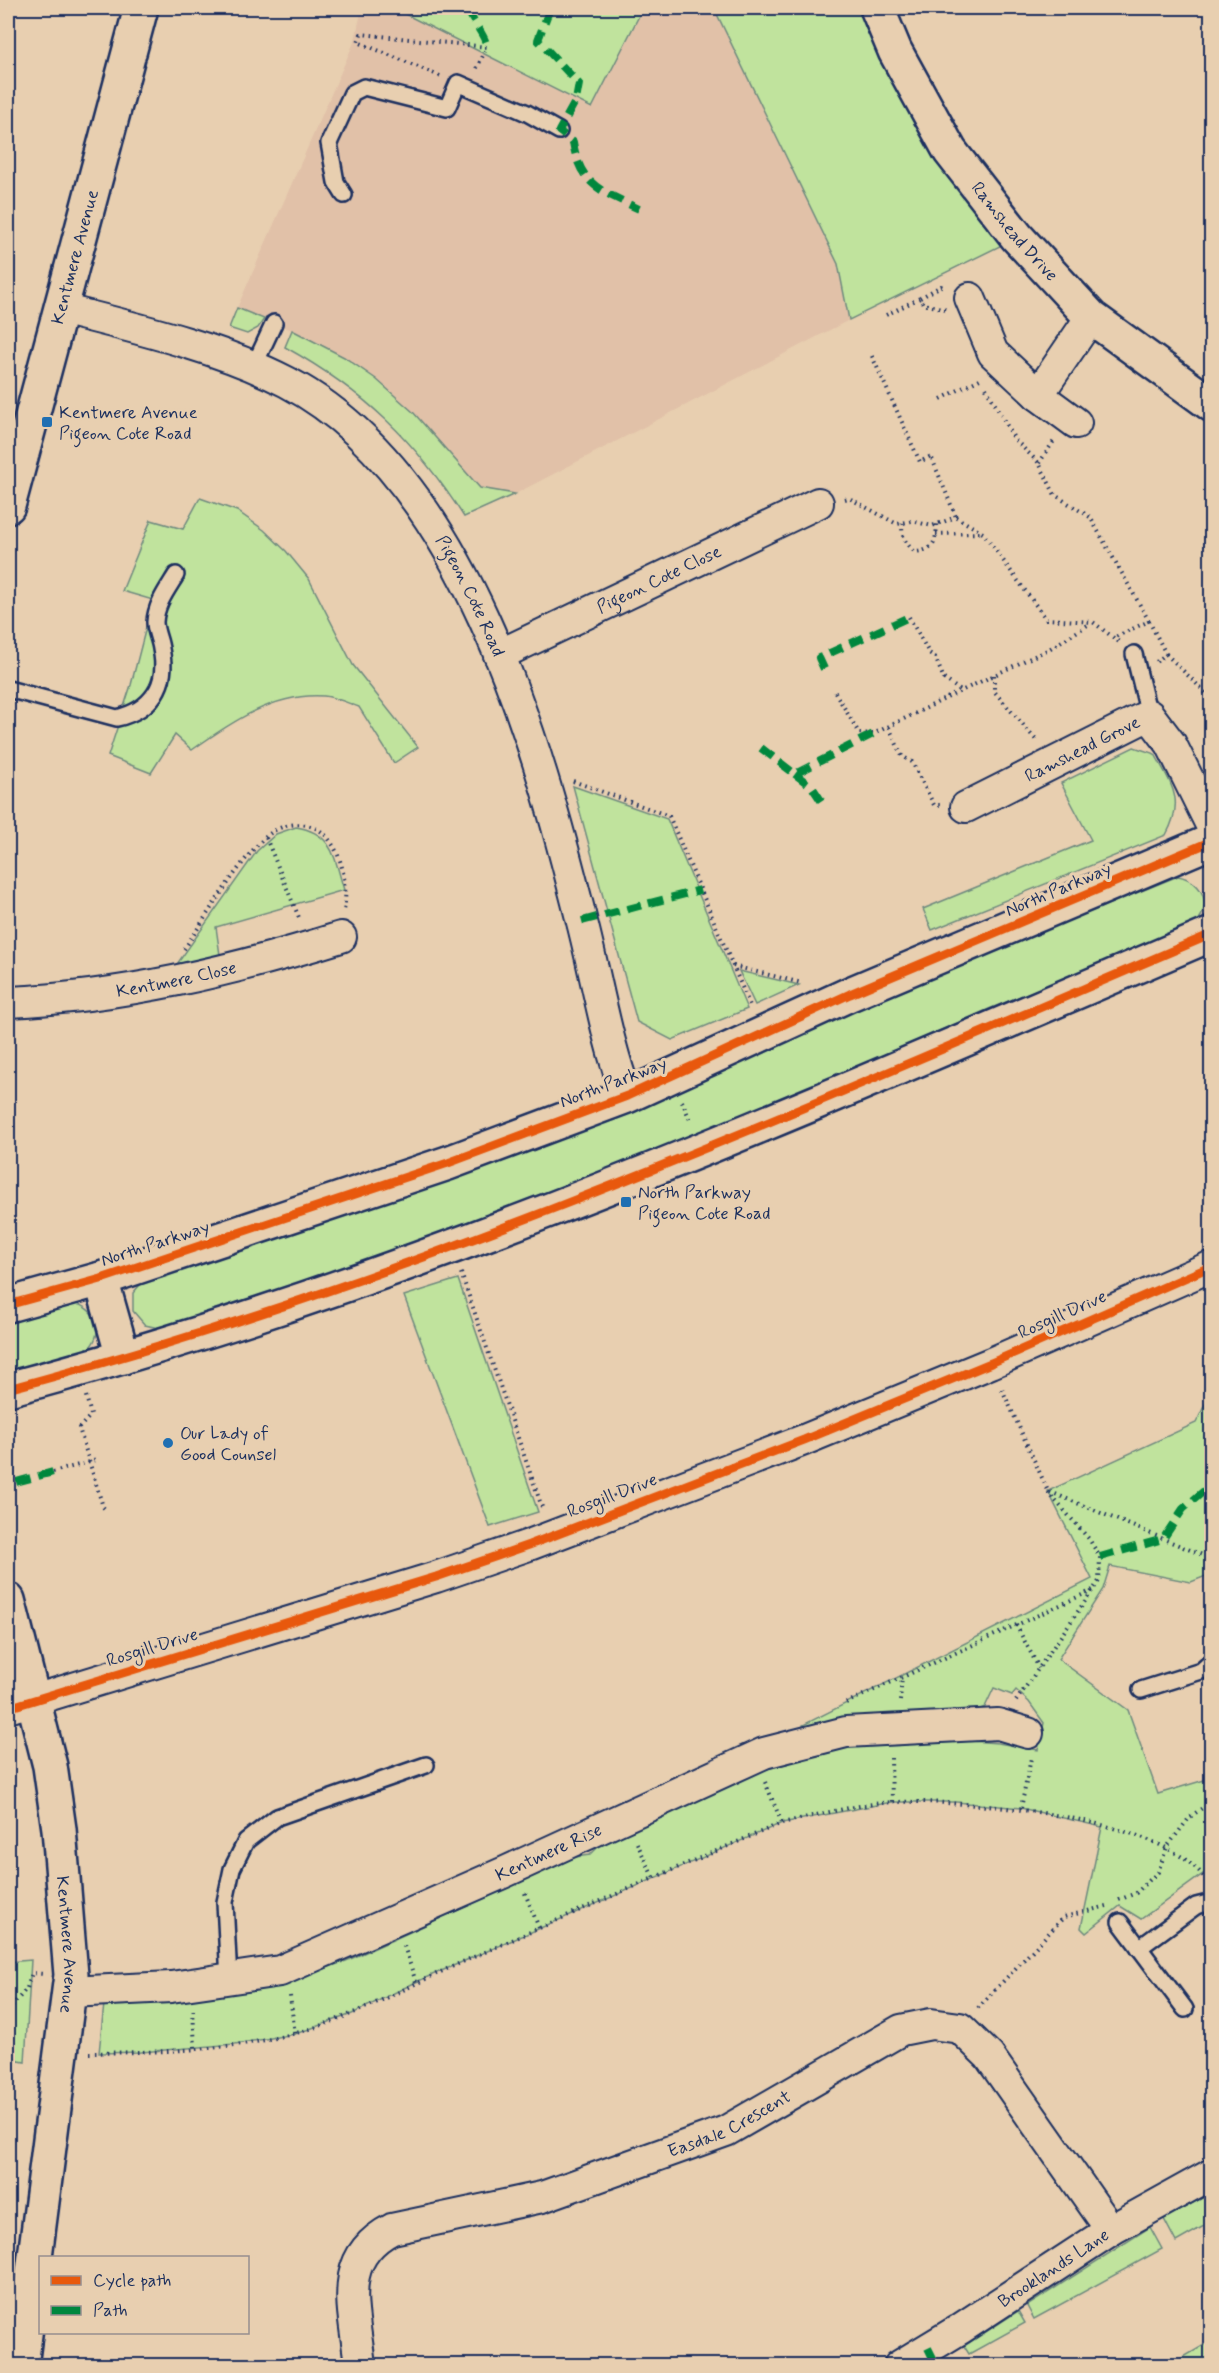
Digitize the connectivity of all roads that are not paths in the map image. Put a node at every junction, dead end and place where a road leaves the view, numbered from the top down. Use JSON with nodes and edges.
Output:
{"nodes":[{"id":1,"x":141,"y":8,"type":"edge"},
{"id":2,"x":877,"y":8,"type":"edge"},
{"id":3,"x":559,"y":131,"type":"dead end"},
{"id":4,"x":344,"y":195,"type":"dead end"},
{"id":5,"x":959,"y":304,"type":"road end"},
{"id":6,"x":61,"y":309,"type":"junction"},
{"id":7,"x":1091,"y":317,"type":"junction"},
{"id":8,"x":274,"y":323,"type":"dead end"},
{"id":9,"x":254,"y":366,"type":"junction"},
{"id":10,"x":1038,"y":395,"type":"junction"},
{"id":11,"x":1212,"y":405,"type":"edge"},
{"id":12,"x":1076,"y":423,"type":"dead end"},
{"id":13,"x":818,"y":503,"type":"road end"},
{"id":14,"x":8,"y":506,"type":"edge"},
{"id":15,"x":176,"y":575,"type":"dead end"},
{"id":16,"x":1134,"y":654,"type":"road end"},
{"id":17,"x":500,"y":655,"type":"junction"},
{"id":18,"x":8,"y":689,"type":"edge"},
{"id":19,"x":1149,"y":715,"type":"junction"},
{"id":20,"x":966,"y":807,"type":"road end"},
{"id":21,"x":1212,"y":826,"type":"edge"},
{"id":22,"x":1212,"y":841,"type":"edge"},
{"id":23,"x":1212,"y":934,"type":"edge"},
{"id":24,"x":340,"y":937,"type":"road end"},
{"id":25,"x":8,"y":1002,"type":"edge"},
{"id":26,"x":627,"y":1096,"type":"junction"},
{"id":27,"x":1212,"y":1266,"type":"edge"},
{"id":28,"x":101,"y":1279,"type":"junction"},
{"id":29,"x":8,"y":1305,"type":"edge"},
{"id":30,"x":123,"y":1357,"type":"junction"},
{"id":31,"x":8,"y":1389,"type":"edge"},
{"id":32,"x":8,"y":1599,"type":"edge"},
{"id":33,"x":1212,"y":1661,"type":"edge"},
{"id":34,"x":1141,"y":1690,"type":"dead end"},
{"id":35,"x":21,"y":1704,"type":"edge"},
{"id":36,"x":1028,"y":1733,"type":"road end"},
{"id":37,"x":426,"y":1765,"type":"dead end"},
{"id":38,"x":1212,"y":1902,"type":"edge"},
{"id":39,"x":1120,"y":1922,"type":"dead end"},
{"id":40,"x":1139,"y":1948,"type":"junction"},
{"id":41,"x":229,"y":1980,"type":"junction"},
{"id":42,"x":70,"y":1984,"type":"junction"},
{"id":43,"x":1185,"y":2009,"type":"dead end"},
{"id":44,"x":1212,"y":2174,"type":"edge"},
{"id":45,"x":1111,"y":2230,"type":"junction"},
{"id":46,"x":21,"y":2366,"type":"edge"},
{"id":47,"x":360,"y":2366,"type":"edge"},
{"id":48,"x":899,"y":2366,"type":"edge"}],
"edges":[{"from":1,"to":6,"type":"street","name":"Kentmere Avenue"},
{"from":2,"to":7,"type":"street","name":"Ramshead Drive"},
{"from":3,"to":4,"type":"lane"},
{"from":5,"to":10,"type":"street"},
{"from":6,"to":9,"type":"street","name":"Pigeon Cote Road"},
{"from":6,"to":14,"type":"street","name":"Kentmere Avenue"},
{"from":7,"to":10,"type":"street"},
{"from":7,"to":11,"type":"street","name":"Ramshead Drive"},
{"from":8,"to":9,"type":"lane"},
{"from":9,"to":17,"type":"street","name":"Pigeon Cote Road"},
{"from":10,"to":12,"type":"street"},
{"from":13,"to":17,"type":"street","name":"Pigeon Cote Close"},
{"from":15,"to":18,"type":"lane"},
{"from":16,"to":19,"type":"lane"},
{"from":17,"to":26,"type":"street","name":"Pigeon Cote Road"},
{"from":19,"to":20,"type":"street","name":"Ramshead Grove"},
{"from":19,"to":21,"type":"street","name":"Ramshead Grove"},
{"from":22,"to":26,"type":"street","name":"North Parkway"},
{"from":23,"to":30,"type":"street"},
{"from":24,"to":25,"type":"street","name":"Kentmere Close"},
{"from":26,"to":28,"type":"street","name":"North Parkway"},
{"from":27,"to":35,"type":"street","name":"Rosgill Drive"},
{"from":28,"to":29,"type":"street","name":"North Parkway"},
{"from":28,"to":30,"type":"street","name":"North Parkway"},
{"from":30,"to":31,"type":"street"},
{"from":32,"to":35,"type":"street","name":"Kentmere Avenue"},
{"from":33,"to":34,"type":"lane"},
{"from":35,"to":42,"type":"street","name":"Kentmere Avenue"},
{"from":36,"to":41,"type":"street","name":"Kentmere Rise"},
{"from":37,"to":41,"type":"lane"},
{"from":38,"to":40,"type":"lane"},
{"from":39,"to":40,"type":"lane"},
{"from":40,"to":43,"type":"lane"},
{"from":41,"to":42,"type":"street","name":"Kentmere Rise"},
{"from":42,"to":46,"type":"street","name":"Kentmere Avenue"},
{"from":44,"to":45,"type":"street","name":"Brooklands Lane"},
{"from":45,"to":47,"type":"street","name":"Easdale Crescent"},
{"from":45,"to":48,"type":"street","name":"Brooklands Lane"}]}
